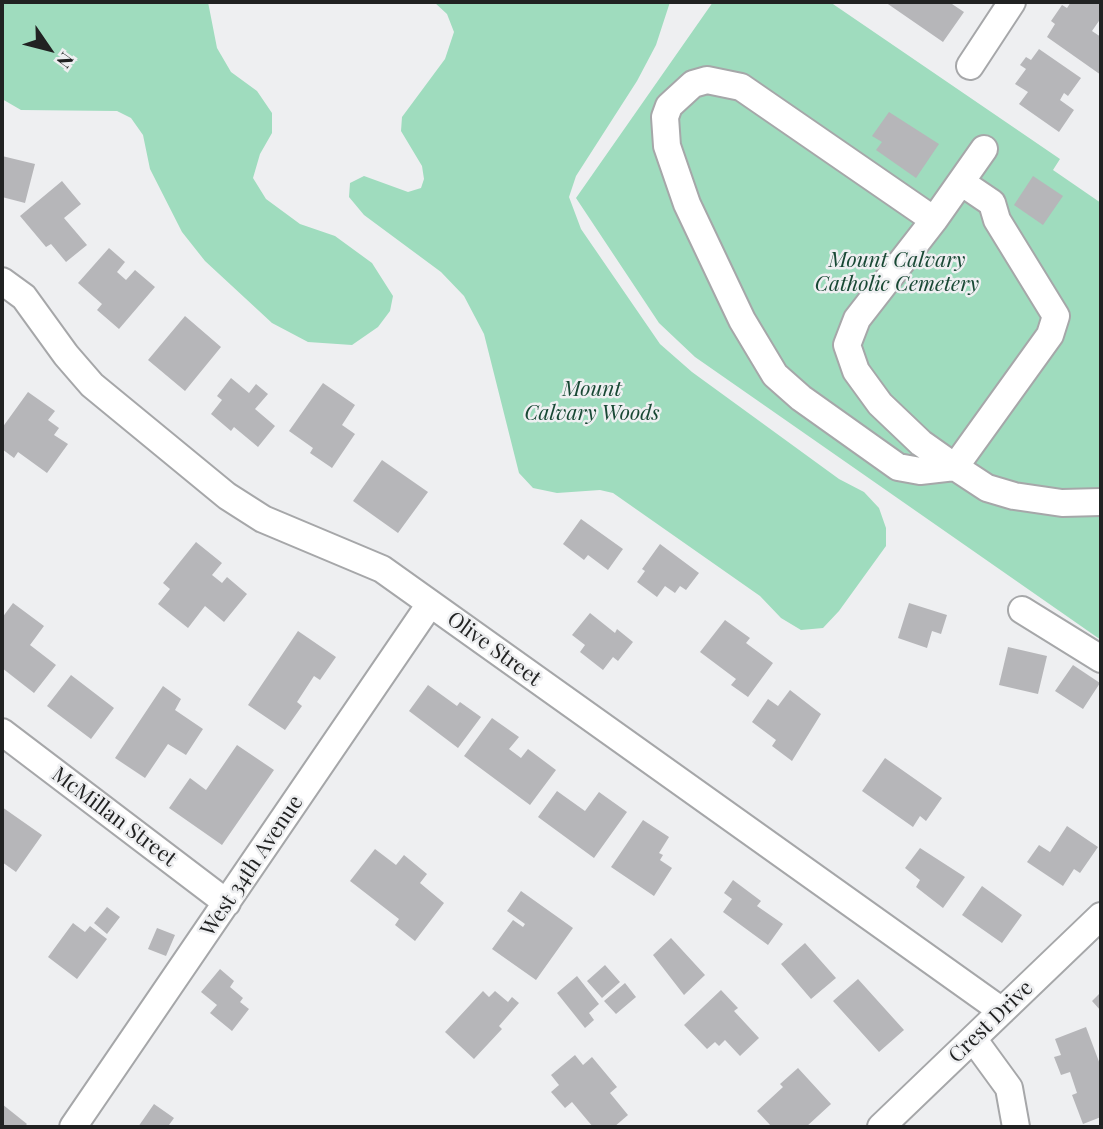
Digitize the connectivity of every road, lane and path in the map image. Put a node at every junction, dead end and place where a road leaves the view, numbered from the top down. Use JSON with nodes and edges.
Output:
{"nodes":[{"id":1,"x":1012,"y":2,"type":"edge"},
{"id":2,"x":970,"y":66,"type":"dead end"},
{"id":3,"x":984,"y":149,"type":"dead end"},
{"id":4,"x":961,"y":182,"type":"junction"},
{"id":5,"x":934,"y":220,"type":"junction"},
{"id":6,"x":2,"y":281,"type":"edge"},
{"id":7,"x":955,"y":467,"type":"junction"},
{"id":8,"x":1101,"y":502,"type":"edge"},
{"id":9,"x":430,"y":604,"type":"junction"},
{"id":10,"x":1022,"y":610,"type":"dead end"},
{"id":11,"x":1101,"y":659,"type":"edge"},
{"id":12,"x":2,"y":732,"type":"edge"},
{"id":13,"x":227,"y":902,"type":"junction"},
{"id":14,"x":1101,"y":916,"type":"edge"},
{"id":15,"x":1002,"y":1011,"type":"junction"},
{"id":16,"x":974,"y":1040,"type":"junction"},
{"id":17,"x":73,"y":1127,"type":"edge"},
{"id":18,"x":881,"y":1127,"type":"edge"},
{"id":19,"x":1016,"y":1127,"type":"edge"}],
"edges":[{"from":1,"to":2,"type":"street"},
{"from":3,"to":4,"type":"street"},
{"from":4,"to":5,"type":"street"},
{"from":4,"to":7,"type":"street"},
{"from":5,"to":7,"type":"street"},
{"from":5,"to":7,"type":"street"},
{"from":6,"to":9,"type":"street","name":"Olive Street"},
{"from":7,"to":8,"type":"street"},
{"from":9,"to":13,"type":"street","name":"West 34th Avenue"},
{"from":9,"to":15,"type":"street","name":"Olive Street"},
{"from":10,"to":11,"type":"street"},
{"from":12,"to":13,"type":"street","name":"McMillan Street"},
{"from":13,"to":17,"type":"street","name":"West 34th Avenue"},
{"from":14,"to":15,"type":"street","name":"Crest Drive"},
{"from":15,"to":16,"type":"street","name":"Crest Drive"},
{"from":16,"to":18,"type":"street","name":"Crest Drive"},
{"from":16,"to":19,"type":"street"}]}
